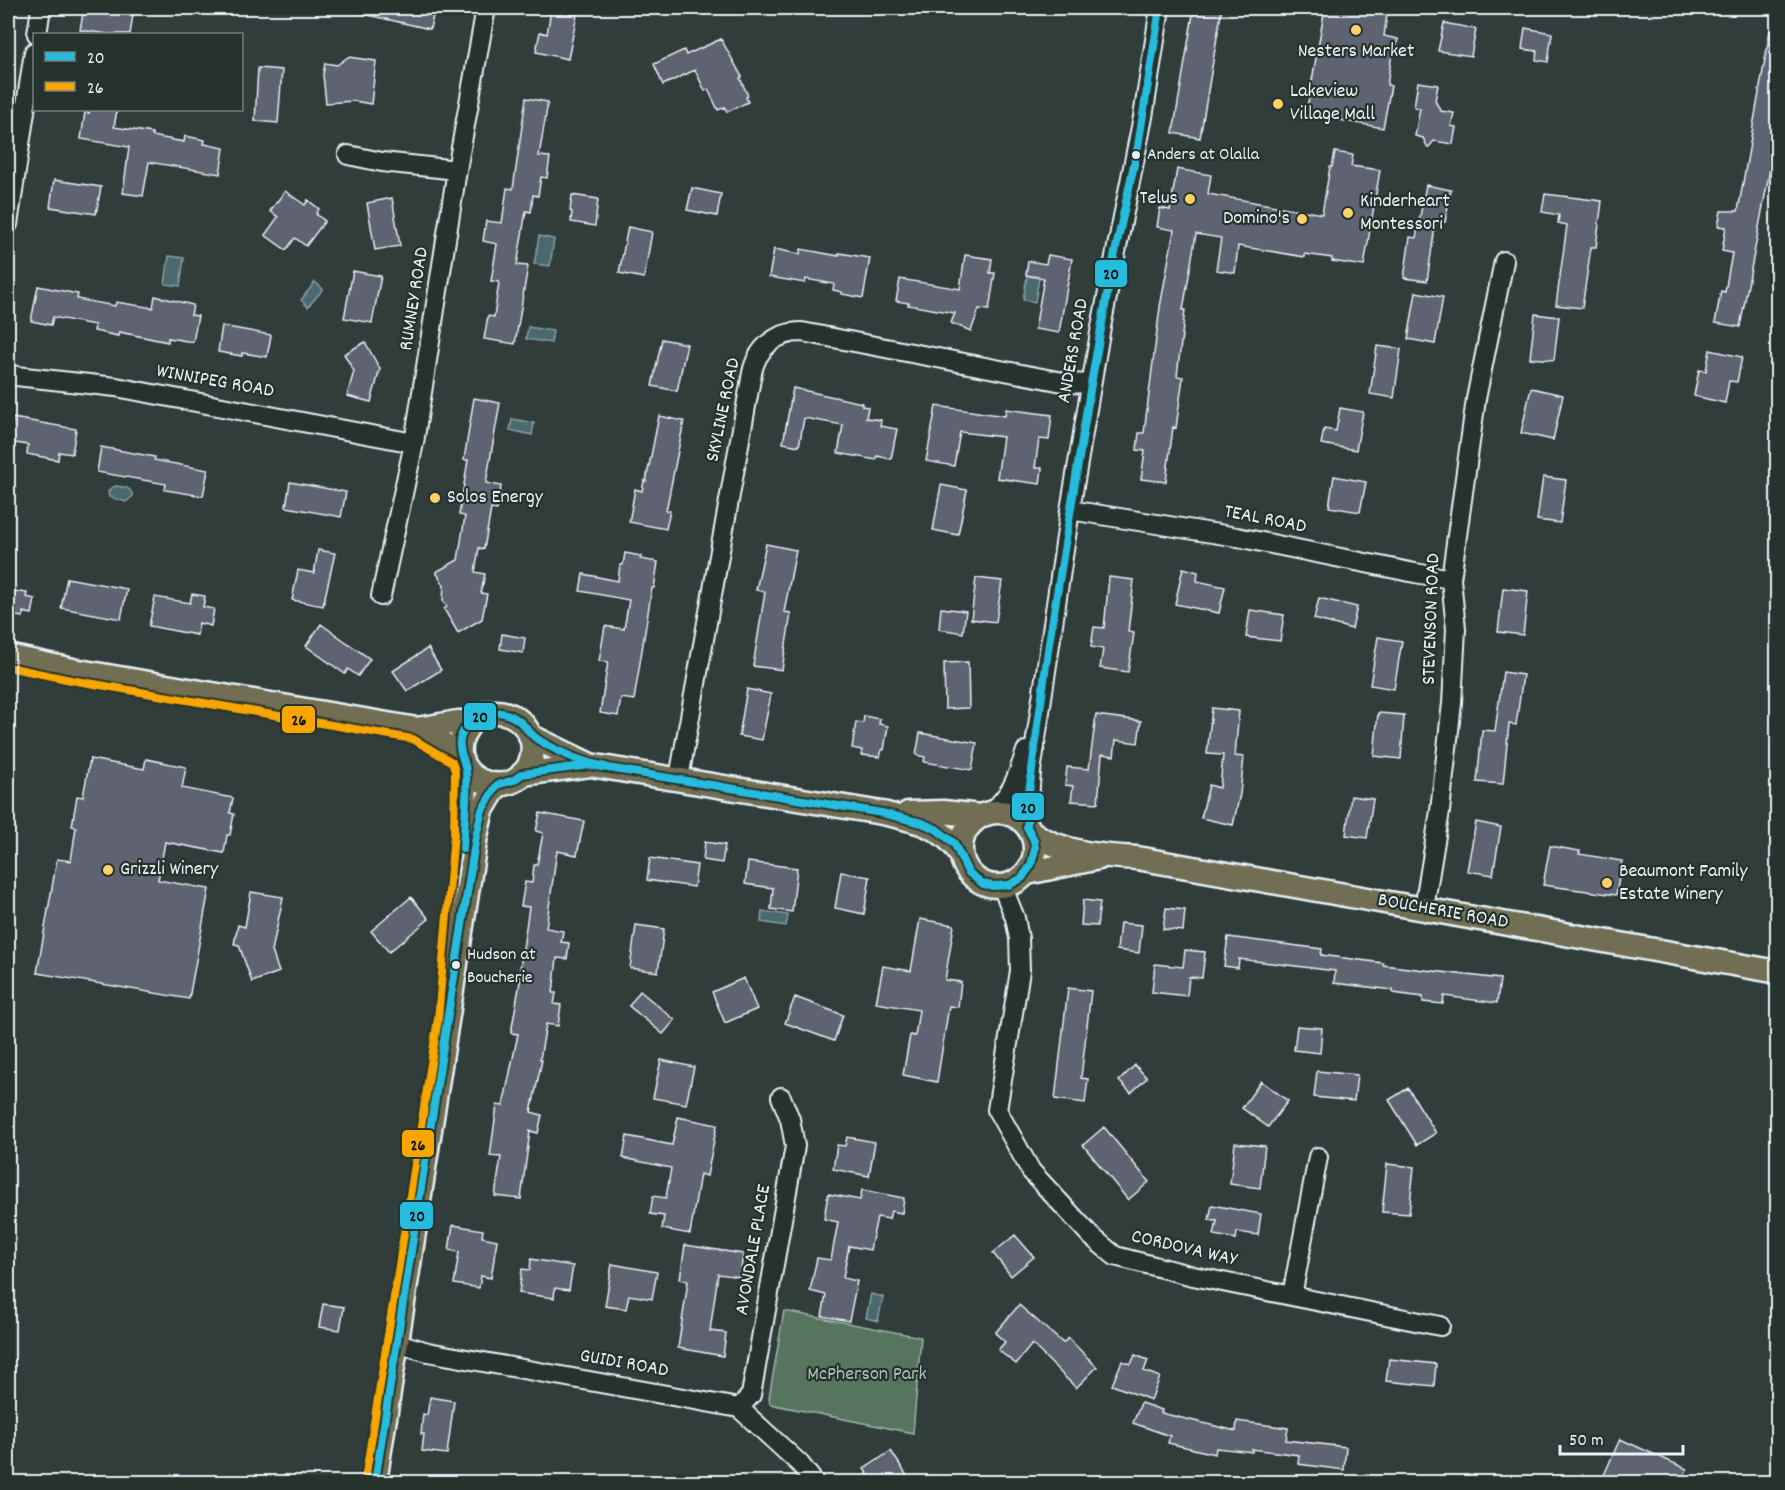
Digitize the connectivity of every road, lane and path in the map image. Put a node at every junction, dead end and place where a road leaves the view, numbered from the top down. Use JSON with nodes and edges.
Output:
{"nodes":[{"id":1,"x":41,"y":8,"type":"edge"},
{"id":2,"x":486,"y":8,"type":"edge"},
{"id":3,"x":1160,"y":8,"type":"edge"},
{"id":4,"x":37,"y":33,"type":"edge"},
{"id":5,"x":33,"y":58,"type":"edge"},
{"id":6,"x":348,"y":155,"type":"dead end"},
{"id":7,"x":457,"y":170,"type":"junction"},
{"id":8,"x":12,"y":174,"type":"edge"},
{"id":9,"x":8,"y":224,"type":"edge"},
{"id":10,"x":1504,"y":261,"type":"dead end"},
{"id":11,"x":8,"y":373,"type":"edge"},
{"id":12,"x":1091,"y":384,"type":"junction"},
{"id":13,"x":414,"y":442,"type":"junction"},
{"id":14,"x":1070,"y":510,"type":"junction"},
{"id":15,"x":1451,"y":579,"type":"junction"},
{"id":16,"x":381,"y":596,"type":"dead end"},
{"id":17,"x":8,"y":656,"type":"edge"},
{"id":18,"x":1042,"y":704,"type":"junction"},
{"id":19,"x":472,"y":721,"type":"junction"},
{"id":20,"x":417,"y":729,"type":"junction"},
{"id":21,"x":530,"y":736,"type":"junction"},
{"id":22,"x":463,"y":762,"type":"junction"},
{"id":23,"x":588,"y":764,"type":"junction"},
{"id":24,"x":522,"y":774,"type":"junction"},
{"id":25,"x":679,"y":778,"type":"junction"},
{"id":26,"x":497,"y":785,"type":"junction"},
{"id":27,"x":882,"y":813,"type":"junction"},
{"id":28,"x":987,"y":814,"type":"junction"},
{"id":29,"x":1029,"y":830,"type":"junction"},
{"id":30,"x":961,"y":855,"type":"junction"},
{"id":31,"x":1108,"y":857,"type":"junction"},
{"id":32,"x":1027,"y":873,"type":"junction"},
{"id":33,"x":1002,"y":886,"type":"junction"},
{"id":34,"x":1424,"y":908,"type":"junction"},
{"id":35,"x":1778,"y":972,"type":"edge"},
{"id":36,"x":449,"y":1014,"type":"junction"},
{"id":37,"x":781,"y":1097,"type":"dead end"},
{"id":38,"x":1318,"y":1157,"type":"dead end"},
{"id":39,"x":1292,"y":1296,"type":"junction"},
{"id":40,"x":1440,"y":1326,"type":"dead end"},
{"id":41,"x":397,"y":1343,"type":"junction"},
{"id":42,"x":739,"y":1408,"type":"junction"},
{"id":43,"x":375,"y":1482,"type":"edge"},
{"id":44,"x":814,"y":1482,"type":"edge"}],
"edges":[{"from":1,"to":4,"type":"street"},
{"from":2,"to":7,"type":"street","name":"RUMNEY ROAD"},
{"from":3,"to":12,"type":"street","name":"ANDERS ROAD"},
{"from":5,"to":8,"type":"street"},
{"from":6,"to":7,"type":"street"},
{"from":7,"to":13,"type":"street","name":"RUMNEY ROAD"},
{"from":8,"to":9,"type":"street"},
{"from":10,"to":15,"type":"street","name":"STEVENSON ROAD"},
{"from":11,"to":13,"type":"street","name":"WINNIPEG ROAD"},
{"from":12,"to":14,"type":"street","name":"ANDERS ROAD"},
{"from":12,"to":25,"type":"street","name":"SKYLINE ROAD"},
{"from":13,"to":16,"type":"street","name":"RUMNEY ROAD"},
{"from":14,"to":15,"type":"street","name":"TEAL ROAD"},
{"from":14,"to":18,"type":"street","name":"ANDERS ROAD"},
{"from":15,"to":34,"type":"street","name":"STEVENSON ROAD"},
{"from":17,"to":20,"type":"main road"},
{"from":18,"to":28,"type":"street","name":"ANDERS ROAD"},
{"from":18,"to":29,"type":"street","name":"ANDERS ROAD"},
{"from":19,"to":20,"type":"main road"},
{"from":19,"to":21,"type":"main road"},
{"from":19,"to":22,"type":"main road"},
{"from":20,"to":22,"type":"main road"},
{"from":21,"to":23,"type":"main road"},
{"from":21,"to":24,"type":"main road"},
{"from":22,"to":26,"type":"main road"},
{"from":22,"to":36,"type":"main road"},
{"from":23,"to":24,"type":"main road"},
{"from":23,"to":25,"type":"main road"},
{"from":24,"to":26,"type":"main road"},
{"from":25,"to":27,"type":"main road"},
{"from":26,"to":36,"type":"main road"},
{"from":27,"to":28,"type":"main road"},
{"from":27,"to":30,"type":"main road"},
{"from":28,"to":29,"type":"main road"},
{"from":28,"to":30,"type":"main road"},
{"from":29,"to":31,"type":"main road","name":"BOUCHERIE ROAD"},
{"from":29,"to":32,"type":"main road"},
{"from":30,"to":33,"type":"main road"},
{"from":31,"to":32,"type":"main road","name":"BOUCHERIE ROAD"},
{"from":31,"to":34,"type":"main road","name":"BOUCHERIE ROAD"},
{"from":32,"to":33,"type":"main road"},
{"from":33,"to":39,"type":"street","name":"CORDOVA WAY"},
{"from":34,"to":35,"type":"main road","name":"BOUCHERIE ROAD"},
{"from":36,"to":41,"type":"main road"},
{"from":37,"to":42,"type":"street","name":"AVONDALE PLACE"},
{"from":38,"to":39,"type":"street"},
{"from":39,"to":40,"type":"street","name":"CORDOVA WAY"},
{"from":41,"to":42,"type":"street","name":"GUIDI ROAD"},
{"from":41,"to":43,"type":"main road"},
{"from":42,"to":44,"type":"street"}]}
